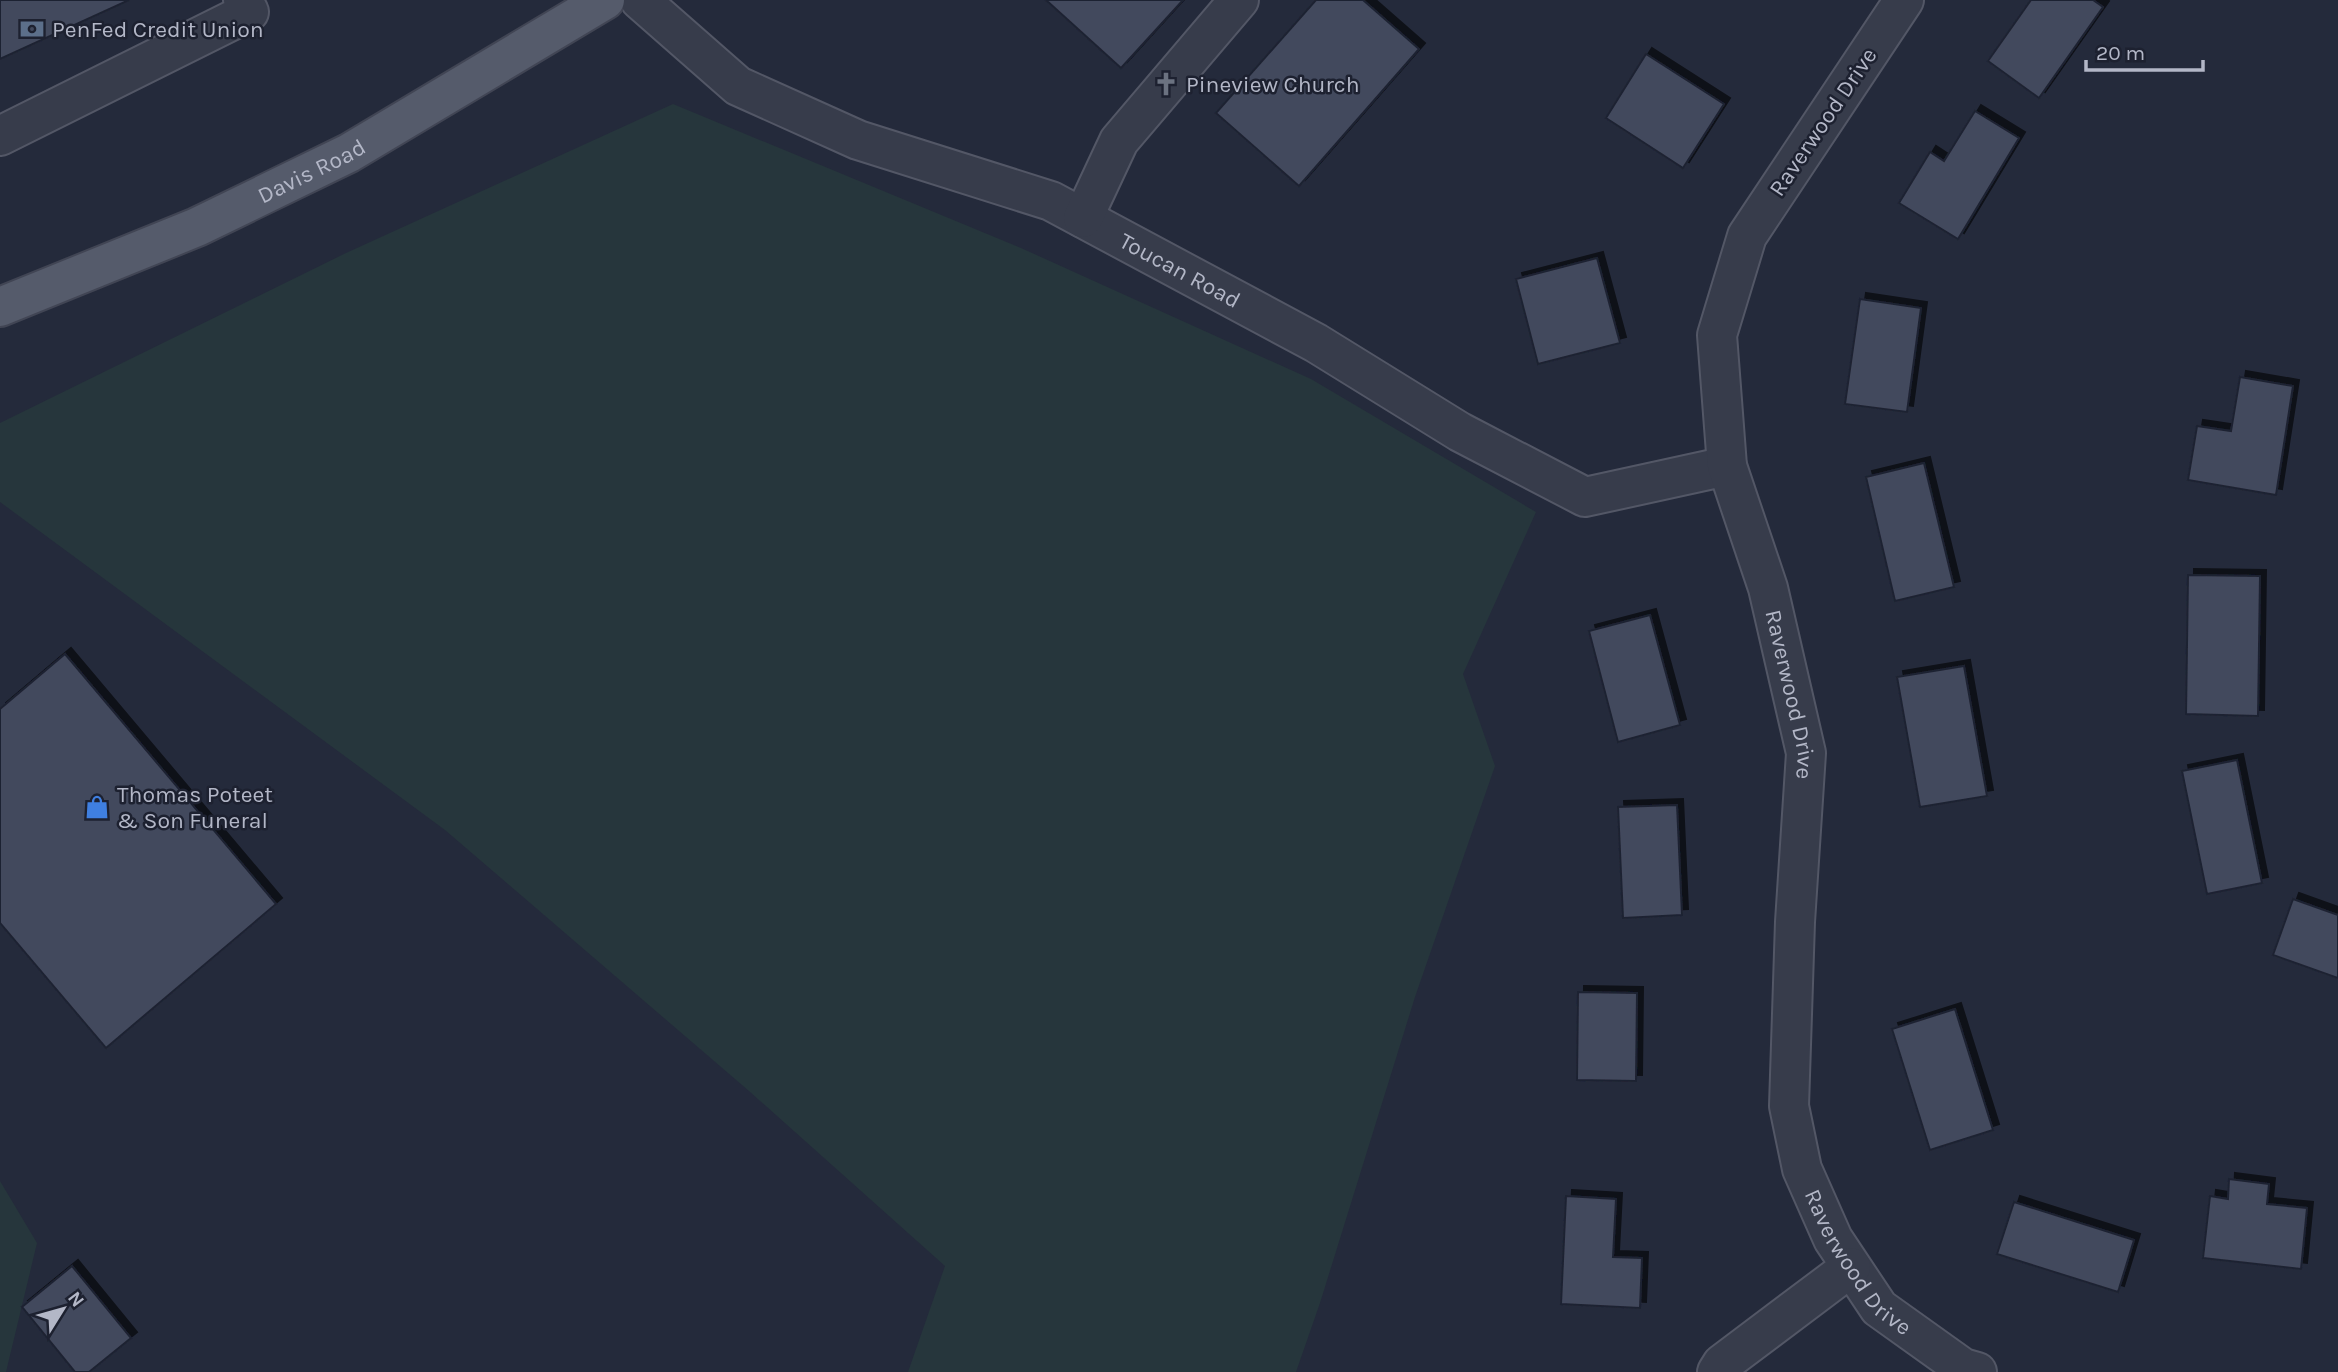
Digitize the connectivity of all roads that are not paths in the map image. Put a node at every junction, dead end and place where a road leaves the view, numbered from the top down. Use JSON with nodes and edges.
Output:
{"nodes":[{"id":1,"x":243,"y":0,"type":"edge"},
{"id":2,"x":605,"y":0,"type":"edge"},
{"id":3,"x":640,"y":0,"type":"edge"},
{"id":4,"x":1239,"y":0,"type":"edge"},
{"id":5,"x":1904,"y":0,"type":"edge"},
{"id":6,"x":0,"y":136,"type":"edge"},
{"id":7,"x":1083,"y":218,"type":"junction"},
{"id":8,"x":0,"y":307,"type":"edge"},
{"id":9,"x":1727,"y":466,"type":"junction"},
{"id":10,"x":1851,"y":1267,"type":"junction"},
{"id":11,"x":1717,"y":1372,"type":"edge"},
{"id":12,"x":1977,"y":1372,"type":"edge"}],
"edges":[{"from":1,"to":6,"type":"street"},
{"from":2,"to":8,"type":"main road","name":"Davis Road"},
{"from":3,"to":7,"type":"street","name":"Toucan Road"},
{"from":4,"to":7,"type":"street"},
{"from":5,"to":9,"type":"street","name":"Raverwood Drive"},
{"from":7,"to":9,"type":"street","name":"Toucan Road"},
{"from":9,"to":10,"type":"street","name":"Raverwood Drive"},
{"from":10,"to":11,"type":"street"},
{"from":10,"to":12,"type":"street","name":"Raverwood Drive"}]}
